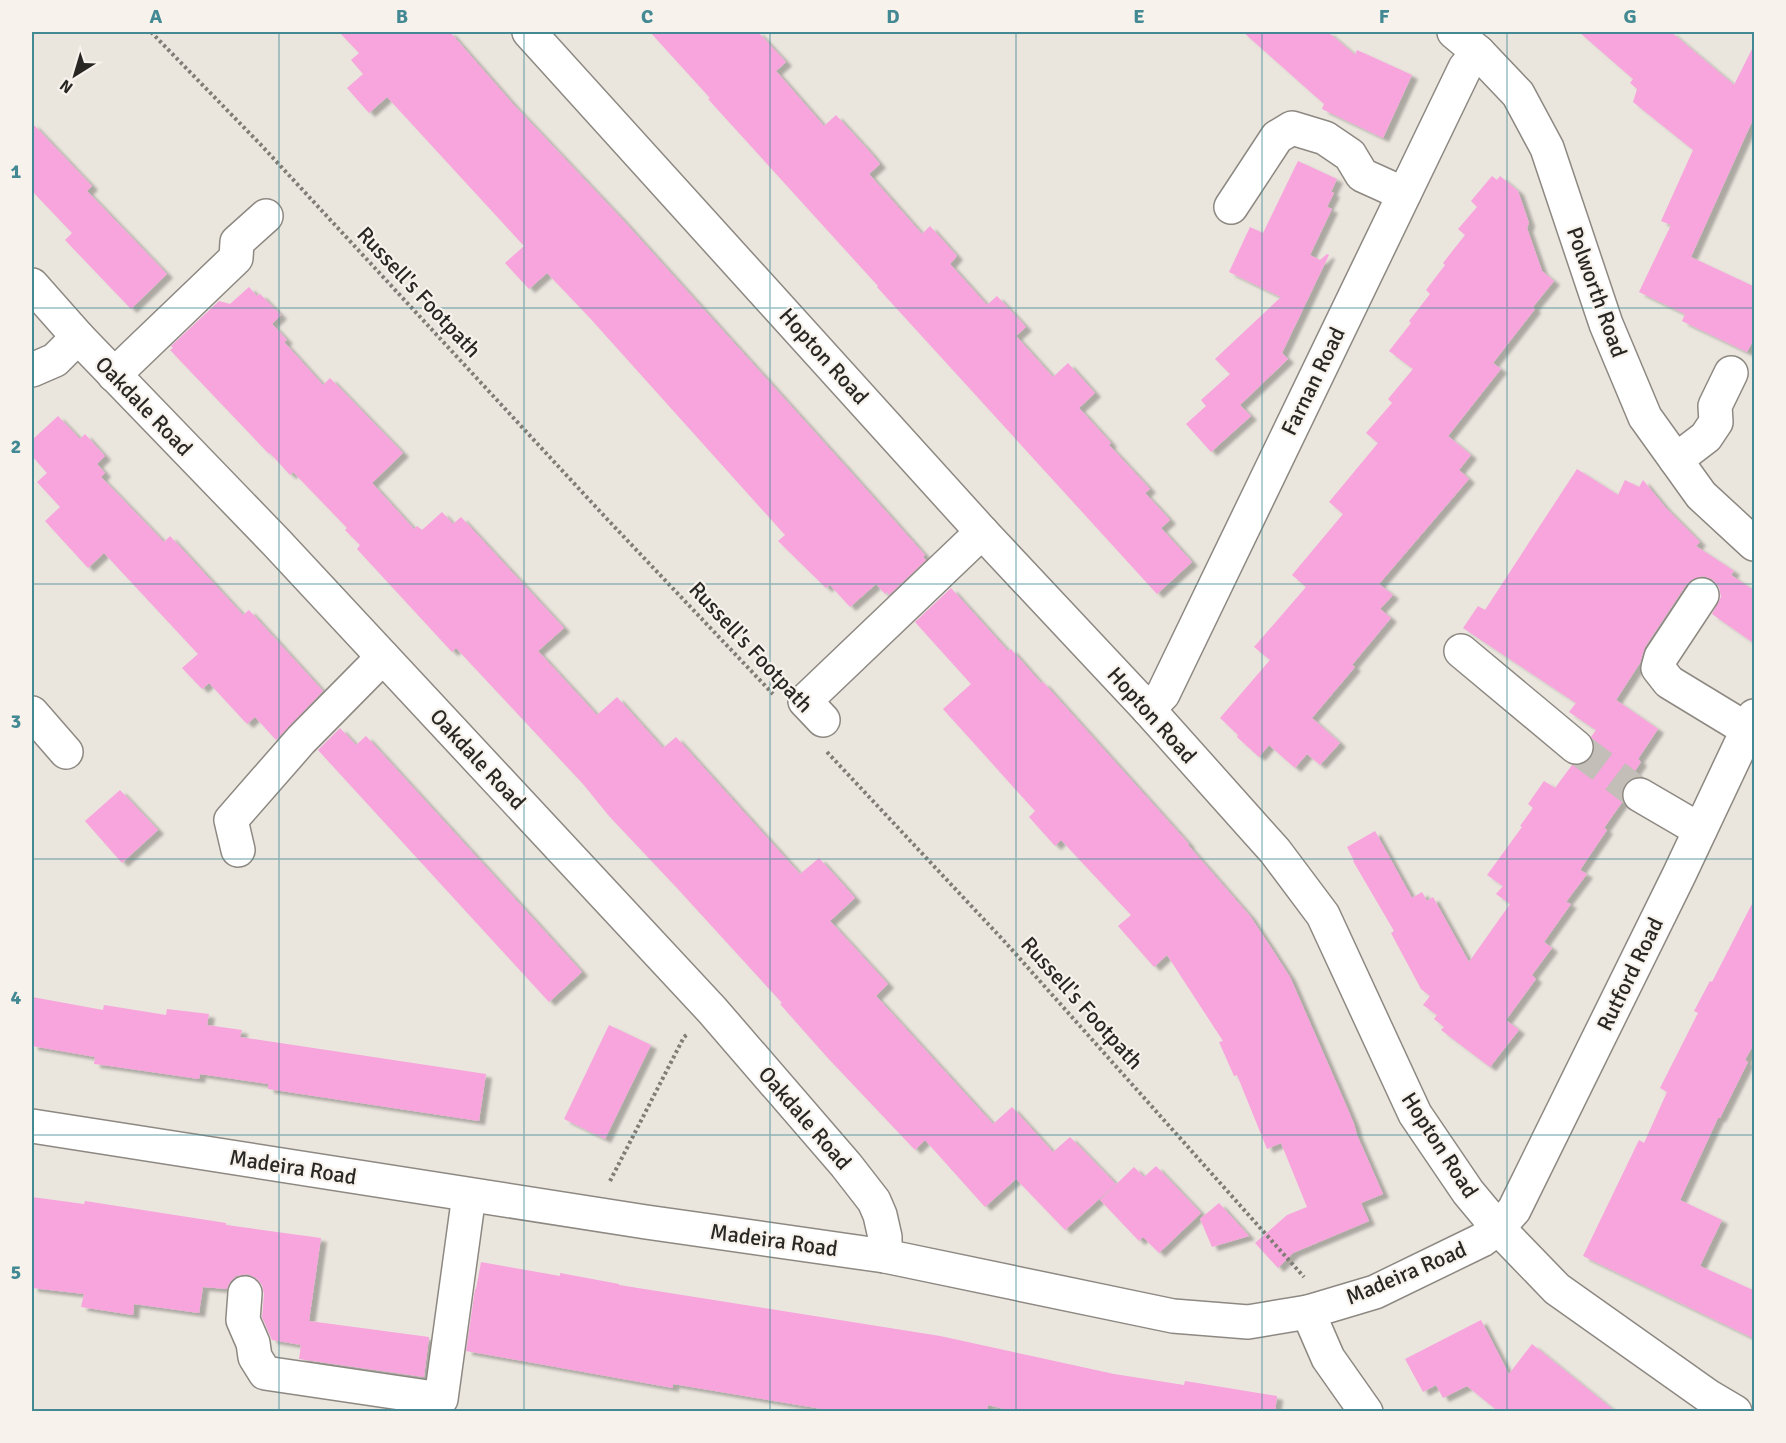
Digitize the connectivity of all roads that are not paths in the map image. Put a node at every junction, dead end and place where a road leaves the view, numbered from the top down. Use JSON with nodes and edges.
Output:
{"nodes":[{"id":1,"x":529,"y":32,"type":"edge"},
{"id":2,"x":1466,"y":42,"type":"edge"},
{"id":3,"x":1404,"y":194,"type":"junction"},
{"id":4,"x":1231,"y":207,"type":"dead end"},
{"id":5,"x":266,"y":216,"type":"dead end"},
{"id":6,"x":32,"y":285,"type":"edge"},
{"id":7,"x":78,"y":337,"type":"junction"},
{"id":8,"x":32,"y":370,"type":"edge"},
{"id":9,"x":1731,"y":373,"type":"dead end"},
{"id":10,"x":114,"y":375,"type":"junction"},
{"id":11,"x":1676,"y":460,"type":"junction"},
{"id":12,"x":982,"y":532,"type":"junction"},
{"id":13,"x":1755,"y":544,"type":"edge"},
{"id":14,"x":1702,"y":595,"type":"dead end"},
{"id":15,"x":1461,"y":651,"type":"dead end"},
{"id":16,"x":383,"y":657,"type":"junction"},
{"id":17,"x":1148,"y":709,"type":"junction"},
{"id":18,"x":32,"y":713,"type":"edge"},
{"id":19,"x":1751,"y":723,"type":"edge"},
{"id":20,"x":821,"y":732,"type":"road end"},
{"id":21,"x":1576,"y":747,"type":"tunnel mouth"},
{"id":22,"x":66,"y":752,"type":"dead end"},
{"id":23,"x":1640,"y":795,"type":"tunnel mouth"},
{"id":24,"x":1700,"y":830,"type":"junction"},
{"id":25,"x":238,"y":850,"type":"dead end"},
{"id":26,"x":32,"y":1126,"type":"edge"},
{"id":27,"x":469,"y":1194,"type":"junction"},
{"id":28,"x":1498,"y":1228,"type":"junction"},
{"id":29,"x":885,"y":1256,"type":"junction"},
{"id":30,"x":244,"y":1293,"type":"dead end"},
{"id":31,"x":1308,"y":1312,"type":"junction"},
{"id":32,"x":1366,"y":1412,"type":"edge"},
{"id":33,"x":1736,"y":1412,"type":"edge"}],
"edges":[{"from":1,"to":12,"type":"street","name":"Hopton Road"},
{"from":2,"to":3,"type":"street","name":"Farnan Road"},
{"from":2,"to":11,"type":"street","name":"Polworth Road"},
{"from":3,"to":4,"type":"street"},
{"from":3,"to":17,"type":"street","name":"Farnan Road"},
{"from":5,"to":10,"type":"street"},
{"from":6,"to":7,"type":"street","name":"Oakdale Road"},
{"from":7,"to":8,"type":"street"},
{"from":7,"to":10,"type":"street","name":"Oakdale Road"},
{"from":9,"to":11,"type":"street"},
{"from":10,"to":16,"type":"street","name":"Oakdale Road"},
{"from":11,"to":13,"type":"street","name":"Polworth Road"},
{"from":12,"to":17,"type":"street","name":"Hopton Road"},
{"from":12,"to":20,"type":"street"},
{"from":14,"to":19,"type":"street"},
{"from":15,"to":21,"type":"street"},
{"from":16,"to":25,"type":"street"},
{"from":16,"to":29,"type":"street","name":"Oakdale Road"},
{"from":17,"to":28,"type":"street","name":"Hopton Road"},
{"from":18,"to":22,"type":"street"},
{"from":19,"to":24,"type":"street","name":"Rutford Road"},
{"from":23,"to":24,"type":"street"},
{"from":24,"to":28,"type":"street","name":"Rutford Road"},
{"from":26,"to":27,"type":"street","name":"Madeira Road"},
{"from":27,"to":29,"type":"street","name":"Madeira Road"},
{"from":27,"to":30,"type":"street"},
{"from":28,"to":31,"type":"street","name":"Madeira Road"},
{"from":28,"to":33,"type":"street","name":"Hopton Road"},
{"from":29,"to":31,"type":"street","name":"Madeira Road"},
{"from":31,"to":32,"type":"street"}]}
